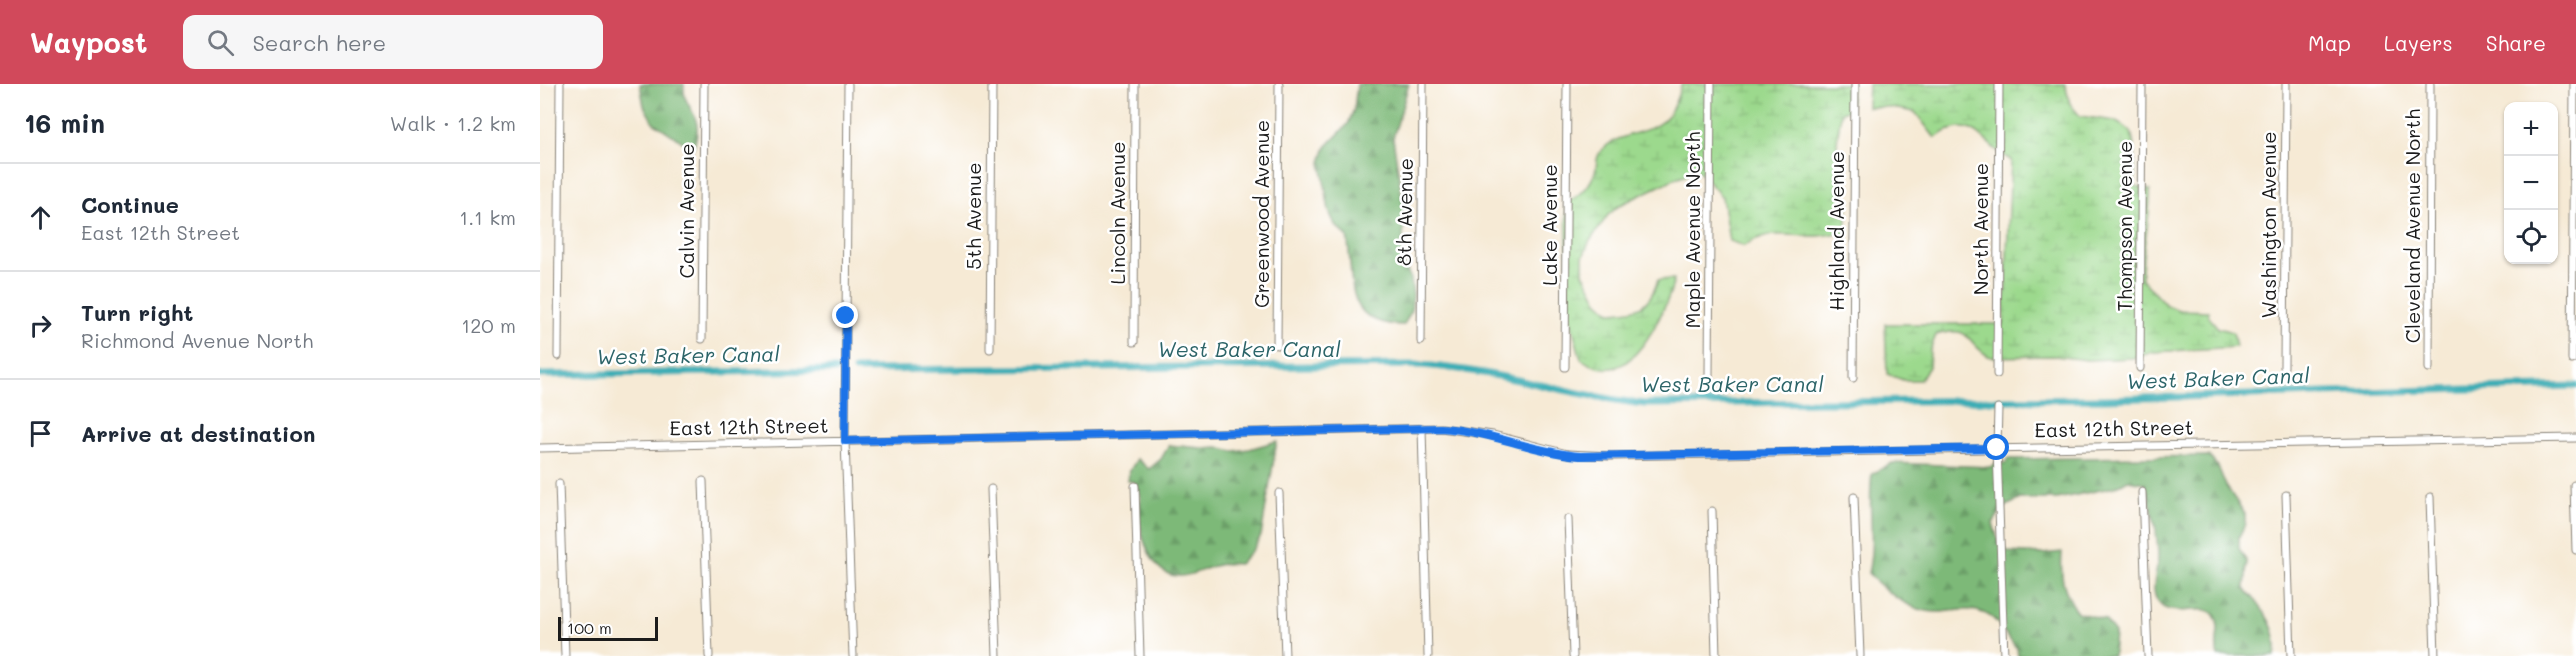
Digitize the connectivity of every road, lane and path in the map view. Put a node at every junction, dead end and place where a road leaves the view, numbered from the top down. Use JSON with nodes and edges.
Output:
{"nodes":[{"id":1,"x":560,"y":84,"type":"edge"},
{"id":2,"x":704,"y":84,"type":"edge"},
{"id":3,"x":848,"y":84,"type":"edge"},
{"id":4,"x":992,"y":84,"type":"edge"},
{"id":5,"x":1135,"y":84,"type":"edge"},
{"id":6,"x":1279,"y":84,"type":"edge"},
{"id":7,"x":1423,"y":84,"type":"edge"},
{"id":8,"x":1567,"y":84,"type":"edge"},
{"id":9,"x":1711,"y":84,"type":"edge"},
{"id":10,"x":1855,"y":84,"type":"edge"},
{"id":11,"x":1999,"y":84,"type":"edge"},
{"id":12,"x":2142,"y":84,"type":"edge"},
{"id":13,"x":2286,"y":84,"type":"edge"},
{"id":14,"x":2430,"y":84,"type":"edge"},
{"id":15,"x":2574,"y":84,"type":"edge"},
{"id":16,"x":702,"y":339,"type":"dead end"},
{"id":17,"x":1421,"y":341,"type":"dead end"},
{"id":18,"x":1134,"y":342,"type":"dead end"},
{"id":19,"x":1277,"y":345,"type":"dead end"},
{"id":20,"x":990,"y":349,"type":"dead end"},
{"id":21,"x":558,"y":356,"type":"dead end"},
{"id":22,"x":2572,"y":360,"type":"dead end"},
{"id":23,"x":1565,"y":367,"type":"dead end"},
{"id":24,"x":2284,"y":367,"type":"dead end"},
{"id":25,"x":2140,"y":368,"type":"dead end"},
{"id":26,"x":2429,"y":368,"type":"dead end"},
{"id":27,"x":1997,"y":374,"type":"dead end"},
{"id":28,"x":1709,"y":376,"type":"dead end"},
{"id":29,"x":1853,"y":378,"type":"dead end"},
{"id":30,"x":1998,"y":408,"type":"dead end"},
{"id":31,"x":1422,"y":428,"type":"junction"},
{"id":32,"x":2576,"y":438,"type":"edge"},
{"id":33,"x":845,"y":441,"type":"junction"},
{"id":34,"x":540,"y":448,"type":"edge"},
{"id":35,"x":1997,"y":448,"type":"junction"},
{"id":36,"x":704,"y":481,"type":"dead end"},
{"id":37,"x":559,"y":484,"type":"dead end"},
{"id":38,"x":2574,"y":485,"type":"dead end"},
{"id":39,"x":1135,"y":486,"type":"dead end"},
{"id":40,"x":991,"y":489,"type":"dead end"},
{"id":41,"x":2142,"y":492,"type":"dead end"},
{"id":42,"x":1279,"y":493,"type":"dead end"},
{"id":43,"x":2286,"y":495,"type":"dead end"},
{"id":44,"x":2430,"y":496,"type":"dead end"},
{"id":45,"x":1854,"y":497,"type":"dead end"},
{"id":46,"x":1712,"y":511,"type":"dead end"},
{"id":47,"x":1568,"y":519,"type":"dead end"},
{"id":48,"x":2576,"y":550,"type":"edge"},
{"id":49,"x":565,"y":656,"type":"edge"},
{"id":50,"x":709,"y":656,"type":"edge"},
{"id":51,"x":853,"y":656,"type":"edge"},
{"id":52,"x":997,"y":656,"type":"edge"},
{"id":53,"x":1140,"y":656,"type":"edge"},
{"id":54,"x":1285,"y":656,"type":"edge"},
{"id":55,"x":1428,"y":656,"type":"edge"},
{"id":56,"x":1573,"y":656,"type":"edge"},
{"id":57,"x":1716,"y":656,"type":"edge"},
{"id":58,"x":1860,"y":656,"type":"edge"},
{"id":59,"x":2004,"y":656,"type":"edge"},
{"id":60,"x":2148,"y":656,"type":"edge"},
{"id":61,"x":2291,"y":656,"type":"edge"},
{"id":62,"x":2435,"y":656,"type":"edge"}],
"edges":[{"from":1,"to":21,"type":"street"},
{"from":2,"to":16,"type":"street","name":"Calvin Avenue"},
{"from":3,"to":33,"type":"street"},
{"from":4,"to":20,"type":"street","name":"5th Avenue"},
{"from":5,"to":18,"type":"street","name":"Lincoln Avenue"},
{"from":6,"to":19,"type":"street","name":"Greenwood Avenue"},
{"from":7,"to":17,"type":"street","name":"8th Avenue"},
{"from":8,"to":23,"type":"street","name":"Lake Avenue"},
{"from":9,"to":28,"type":"street","name":"Maple Avenue North"},
{"from":10,"to":29,"type":"street","name":"Highland Avenue"},
{"from":11,"to":27,"type":"street","name":"North Avenue"},
{"from":12,"to":25,"type":"street","name":"Thompson Avenue"},
{"from":13,"to":24,"type":"street","name":"Washington Avenue"},
{"from":14,"to":26,"type":"street","name":"Cleveland Avenue North"},
{"from":15,"to":22,"type":"street"},
{"from":30,"to":35,"type":"street"},
{"from":31,"to":33,"type":"street","name":"East 12th Street"},
{"from":31,"to":35,"type":"street","name":"East 12th Street"},
{"from":31,"to":55,"type":"street"},
{"from":32,"to":35,"type":"street","name":"East 12th Street"},
{"from":33,"to":34,"type":"street","name":"East 12th Street"},
{"from":33,"to":51,"type":"street"},
{"from":35,"to":59,"type":"street"},
{"from":36,"to":50,"type":"street"},
{"from":37,"to":49,"type":"street"},
{"from":38,"to":48,"type":"street"},
{"from":39,"to":53,"type":"street"},
{"from":40,"to":52,"type":"street"},
{"from":41,"to":60,"type":"street"},
{"from":42,"to":54,"type":"street"},
{"from":43,"to":61,"type":"street"},
{"from":44,"to":62,"type":"street"},
{"from":45,"to":58,"type":"street"},
{"from":46,"to":57,"type":"street"},
{"from":47,"to":56,"type":"street"}]}
